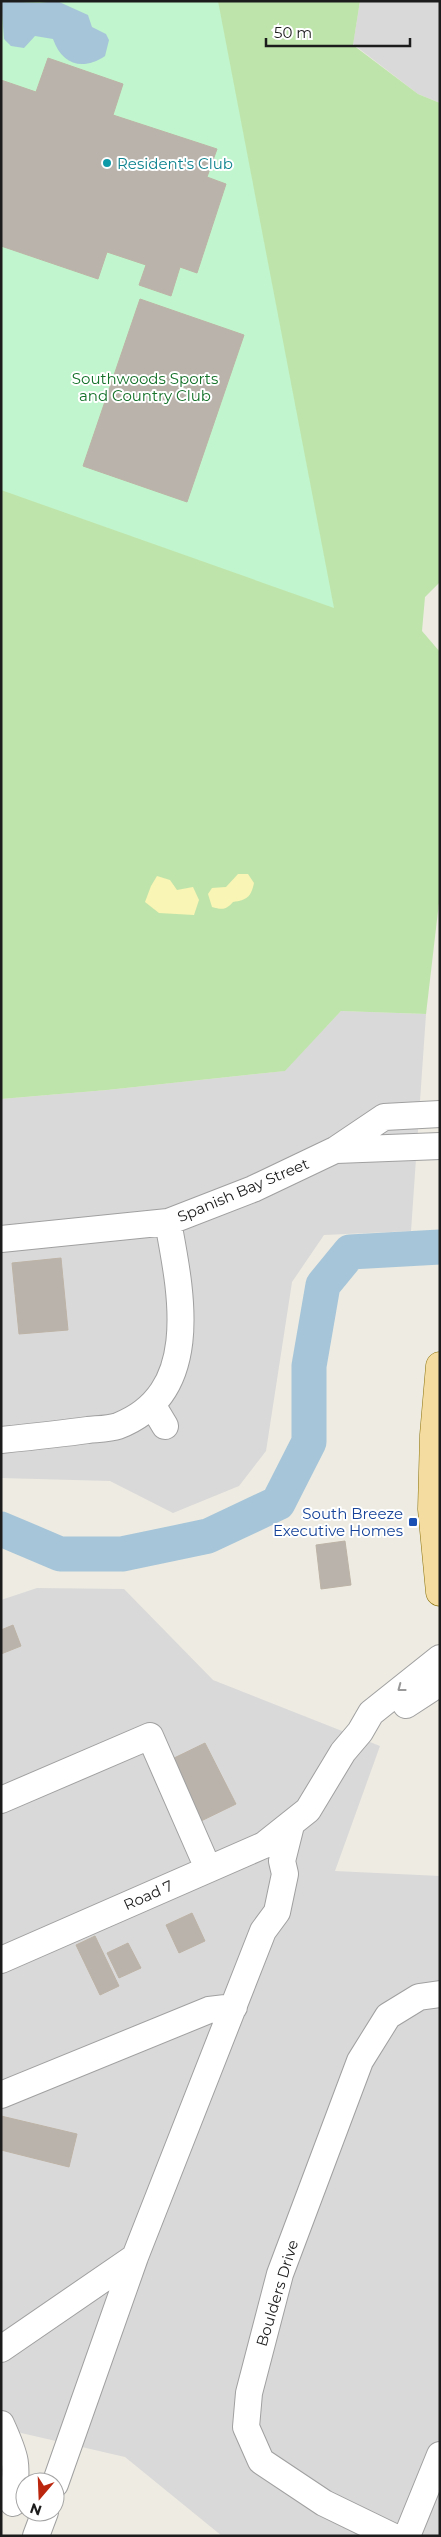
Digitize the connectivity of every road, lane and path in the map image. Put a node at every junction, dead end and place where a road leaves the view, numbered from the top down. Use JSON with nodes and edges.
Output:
{"nodes":[{"id":1,"x":440,"y":1114,"type":"edge"},
{"id":2,"x":440,"y":1146,"type":"edge"},
{"id":3,"x":335,"y":1150,"type":"junction"},
{"id":4,"x":168,"y":1222,"type":"junction"},
{"id":5,"x":1,"y":1239,"type":"edge"},
{"id":6,"x":440,"y":1366,"type":"edge"},
{"id":7,"x":1,"y":1440,"type":"edge"},
{"id":8,"x":440,"y":1592,"type":"edge"},
{"id":9,"x":440,"y":1658,"type":"edge"},
{"id":10,"x":440,"y":1683,"type":"edge"},
{"id":11,"x":360,"y":1732,"type":"junction"},
{"id":12,"x":1,"y":1800,"type":"edge"},
{"id":13,"x":291,"y":1825,"type":"junction"},
{"id":14,"x":204,"y":1857,"type":"junction"},
{"id":15,"x":1,"y":1946,"type":"edge"},
{"id":16,"x":1,"y":1960,"type":"edge"},
{"id":17,"x":440,"y":1994,"type":"edge"},
{"id":18,"x":234,"y":2006,"type":"junction"},
{"id":19,"x":1,"y":2095,"type":"edge"},
{"id":20,"x":135,"y":2257,"type":"junction"},
{"id":21,"x":1,"y":2349,"type":"edge"},
{"id":22,"x":1,"y":2424,"type":"edge"},
{"id":23,"x":440,"y":2455,"type":"edge"},
{"id":24,"x":59,"y":2472,"type":"edge"},
{"id":25,"x":13,"y":2503,"type":"dead end"},
{"id":26,"x":41,"y":2522,"type":"edge"},
{"id":27,"x":36,"y":2536,"type":"edge"},
{"id":28,"x":392,"y":2536,"type":"edge"},
{"id":29,"x":407,"y":2536,"type":"edge"}],
"edges":[{"from":1,"to":3,"type":"street","name":"Spanish Bay Street"},
{"from":2,"to":3,"type":"street","name":"Spanish Bay Street"},
{"from":3,"to":4,"type":"street","name":"Spanish Bay Street"},
{"from":4,"to":5,"type":"street","name":"Spanish Bay Street"},
{"from":4,"to":7,"type":"street"},
{"from":6,"to":8,"type":"main road"},
{"from":9,"to":11,"type":"street","name":"Road 7","one_way":true},
{"from":10,"to":11,"type":"street","name":"Road 7"},
{"from":11,"to":13,"type":"street","name":"Road 7"},
{"from":12,"to":14,"type":"street"},
{"from":13,"to":14,"type":"street","name":"Road 7"},
{"from":13,"to":16,"type":"street","name":"Road 7"},
{"from":13,"to":18,"type":"street"},
{"from":14,"to":15,"type":"street","name":"Road 7"},
{"from":17,"to":28,"type":"street","name":"Boulders Drive"},
{"from":18,"to":19,"type":"street"},
{"from":18,"to":20,"type":"street"},
{"from":20,"to":21,"type":"street"},
{"from":20,"to":24,"type":"street"},
{"from":22,"to":25,"type":"street"},
{"from":23,"to":29,"type":"street"},
{"from":26,"to":27,"type":"street"}]}
